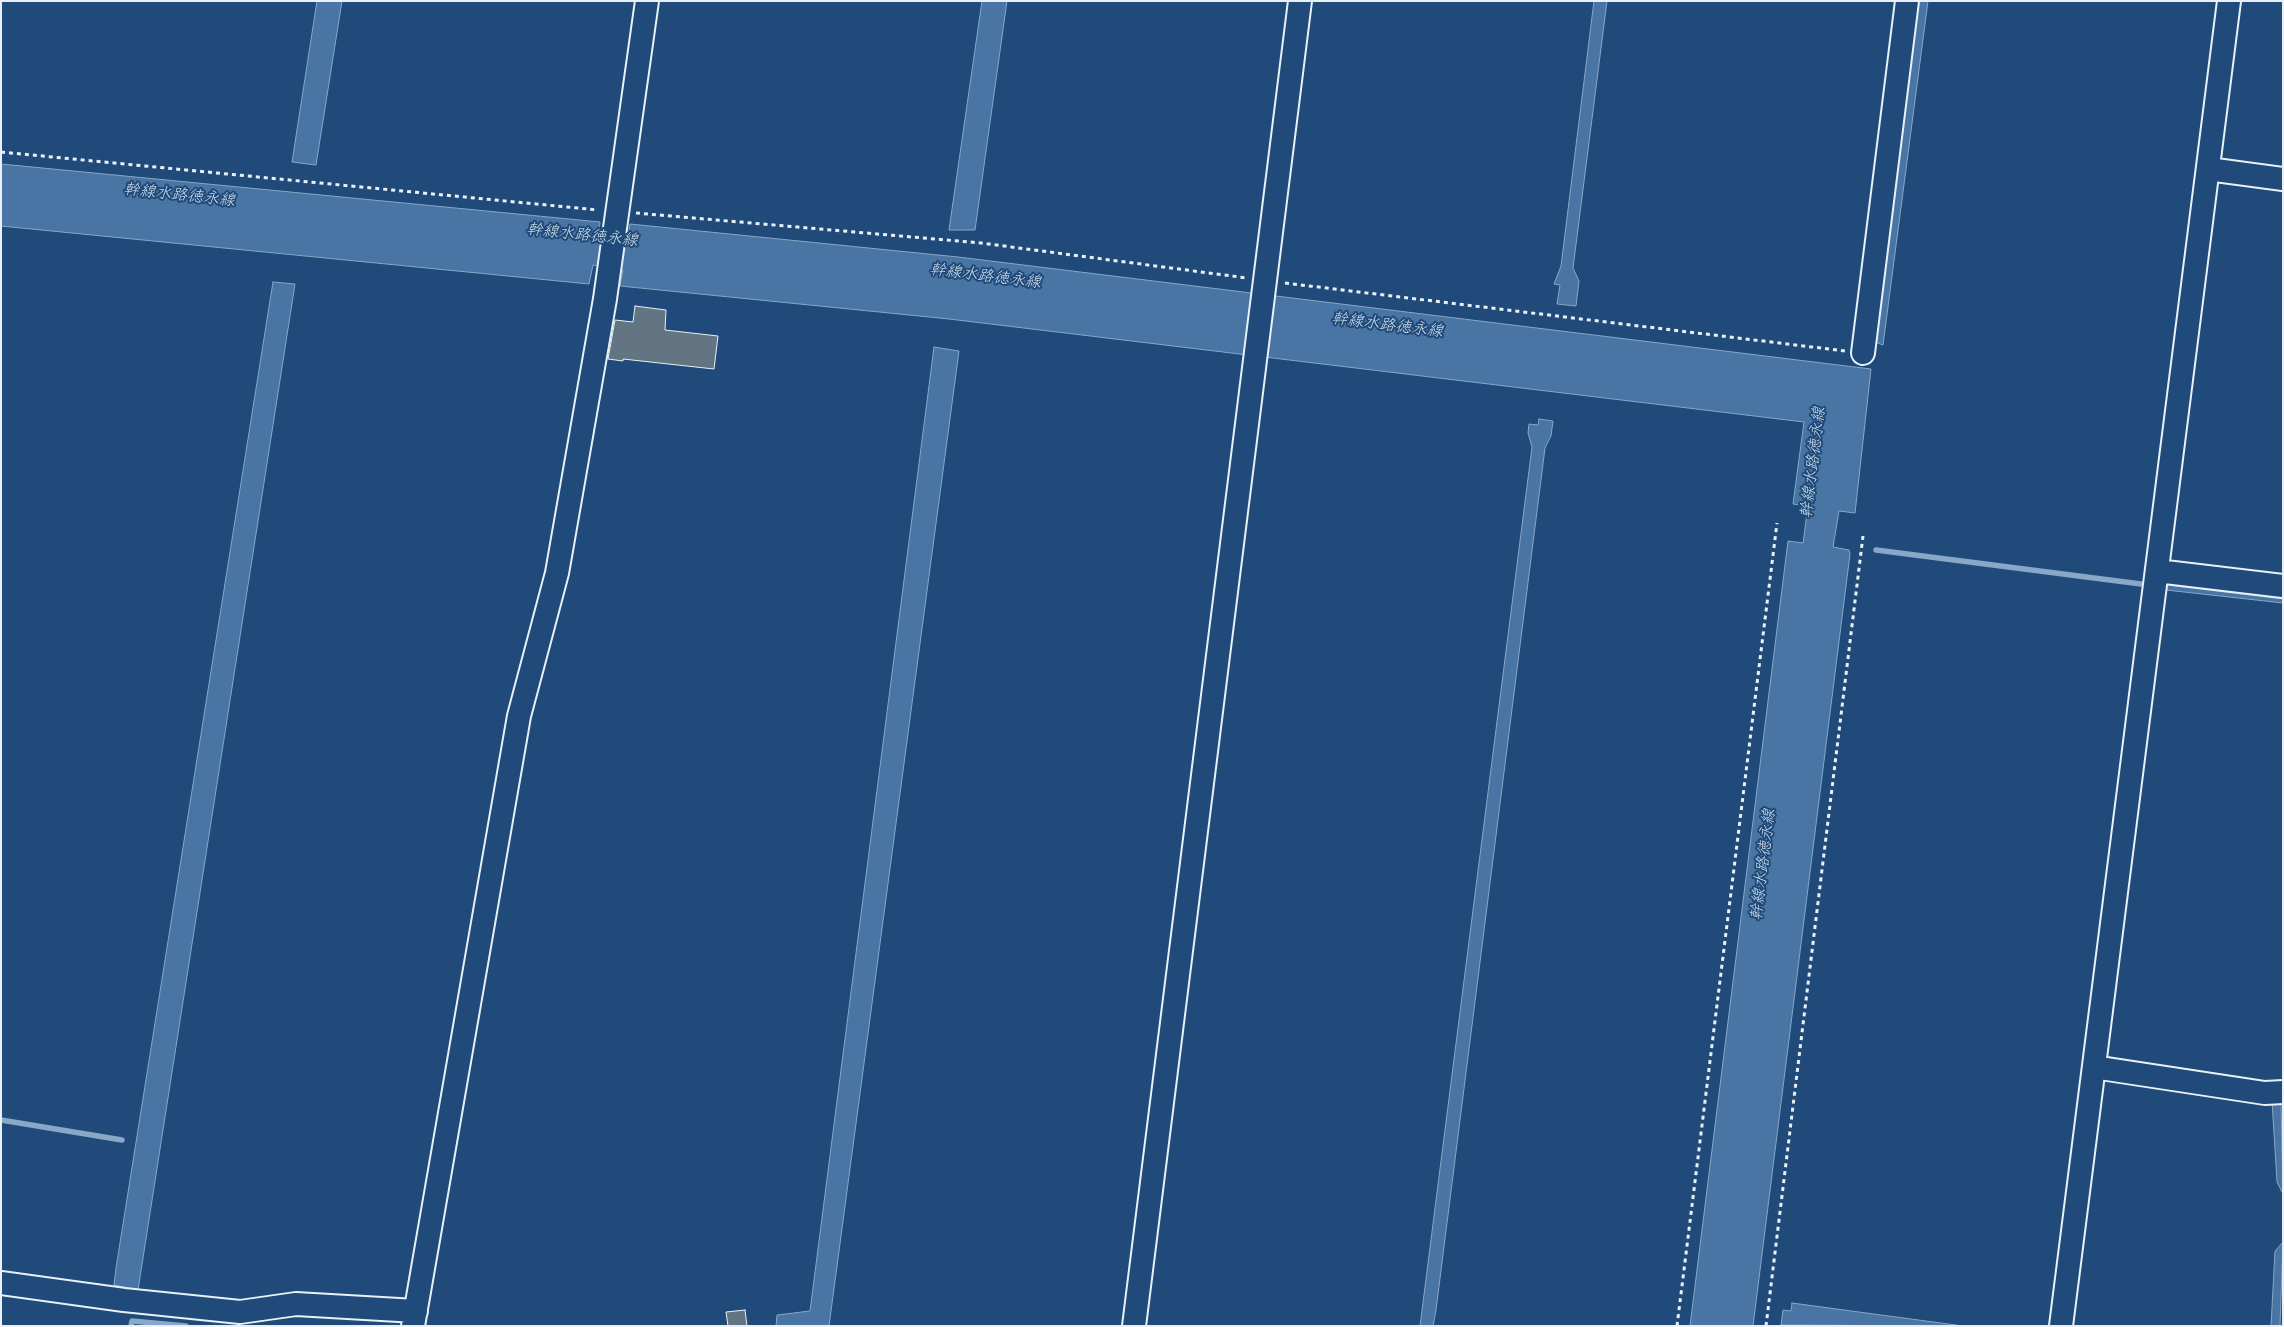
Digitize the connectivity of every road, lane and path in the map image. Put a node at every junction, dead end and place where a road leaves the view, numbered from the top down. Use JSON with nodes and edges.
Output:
{"nodes":[{"id":1,"x":647,"y":1,"type":"edge"},
{"id":2,"x":1300,"y":1,"type":"edge"},
{"id":3,"x":1907,"y":1,"type":"edge"},
{"id":4,"x":2229,"y":1,"type":"edge"},
{"id":5,"x":1,"y":152,"type":"edge"},
{"id":6,"x":2208,"y":170,"type":"junction"},
{"id":7,"x":2283,"y":179,"type":"edge"},
{"id":8,"x":616,"y":212,"type":"junction"},
{"id":9,"x":1266,"y":281,"type":"junction"},
{"id":10,"x":1863,"y":353,"type":"joint"},
{"id":11,"x":1777,"y":524,"type":"dead end"},
{"id":12,"x":1863,"y":536,"type":"dead end"},
{"id":13,"x":2157,"y":571,"type":"junction"},
{"id":14,"x":2283,"y":586,"type":"edge"},
{"id":15,"x":2094,"y":1067,"type":"junction"},
{"id":16,"x":2283,"y":1092,"type":"edge"},
{"id":17,"x":1,"y":1282,"type":"edge"},
{"id":18,"x":414,"y":1318,"type":"edge"},
{"id":19,"x":1134,"y":1326,"type":"edge"},
{"id":20,"x":1677,"y":1326,"type":"edge"},
{"id":21,"x":1766,"y":1326,"type":"edge"},
{"id":22,"x":2062,"y":1326,"type":"edge"}],
"edges":[{"from":1,"to":8,"type":"street"},
{"from":2,"to":9,"type":"street"},
{"from":3,"to":10,"type":"street"},
{"from":4,"to":6,"type":"street"},
{"from":5,"to":8,"type":"path"},
{"from":6,"to":7,"type":"street"},
{"from":6,"to":13,"type":"street"},
{"from":8,"to":9,"type":"path"},
{"from":8,"to":18,"type":"street"},
{"from":9,"to":10,"type":"path"},
{"from":9,"to":19,"type":"street"},
{"from":11,"to":20,"type":"path"},
{"from":12,"to":21,"type":"path"},
{"from":13,"to":14,"type":"street"},
{"from":13,"to":15,"type":"street"},
{"from":15,"to":16,"type":"street"},
{"from":15,"to":22,"type":"street"},
{"from":17,"to":18,"type":"street"}]}
